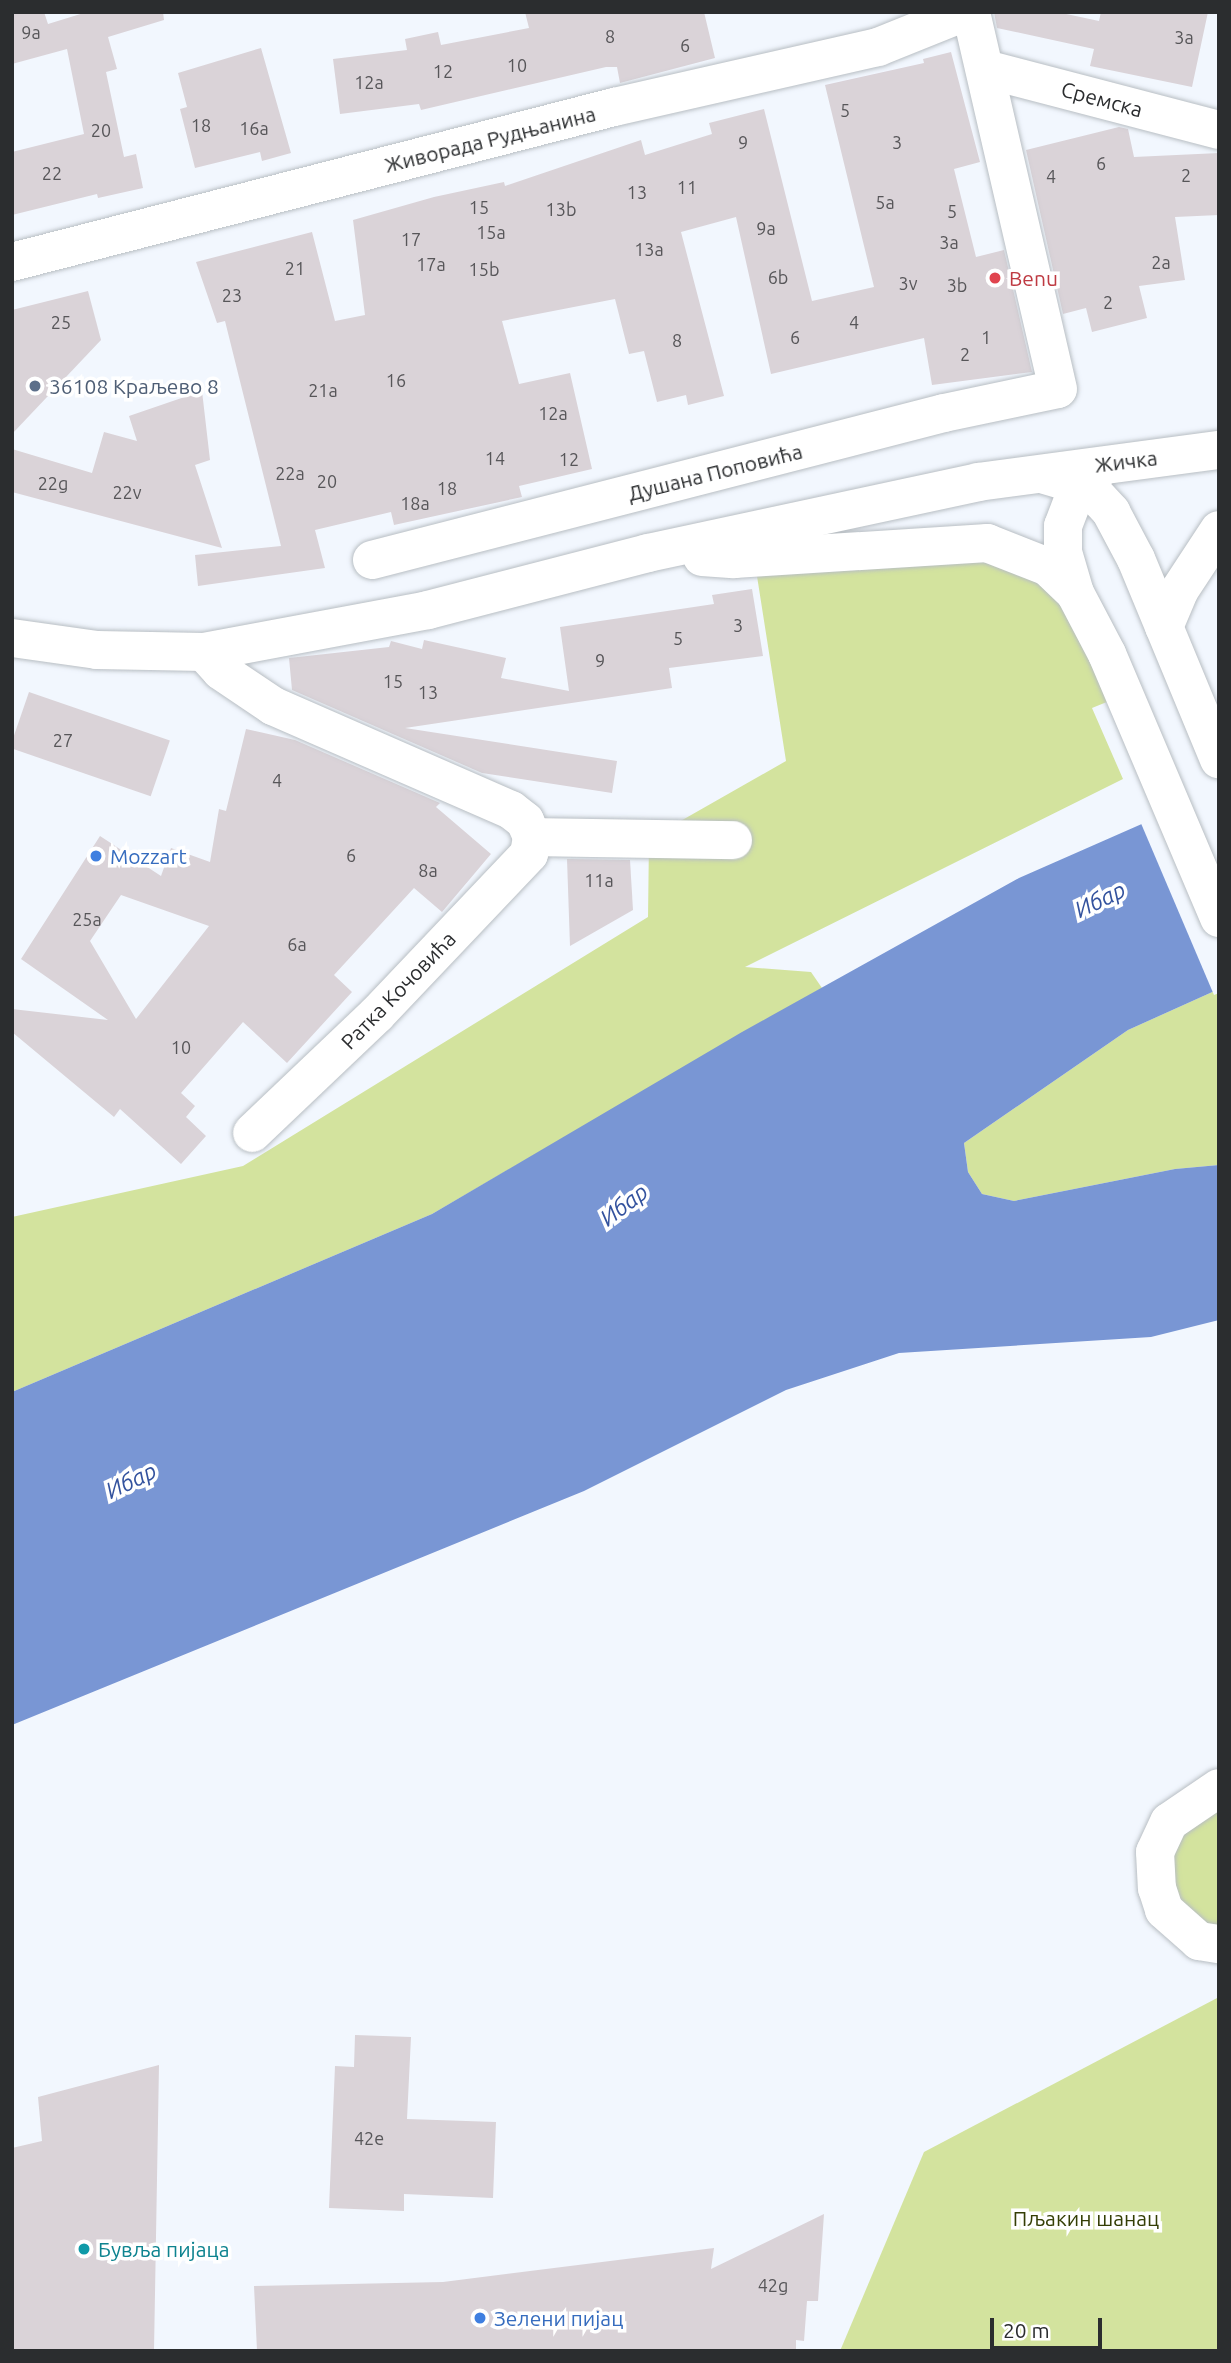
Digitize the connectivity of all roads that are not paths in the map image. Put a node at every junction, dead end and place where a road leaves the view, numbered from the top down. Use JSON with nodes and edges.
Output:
{"nodes":[{"id":1,"x":965,"y":12,"type":"edge"},
{"id":2,"x":971,"y":12,"type":"edge"},
{"id":3,"x":985,"y":69,"type":"junction"},
{"id":4,"x":1219,"y":130,"type":"edge"},
{"id":5,"x":12,"y":261,"type":"edge"},
{"id":6,"x":1219,"y":450,"type":"edge"},
{"id":7,"x":1120,"y":462,"type":"junction"},
{"id":8,"x":1033,"y":473,"type":"junction"},
{"id":9,"x":1079,"y":484,"type":"junction"},
{"id":10,"x":1219,"y":530,"type":"edge"},
{"id":11,"x":648,"y":553,"type":"junction"},
{"id":12,"x":372,"y":560,"type":"dead end"},
{"id":13,"x":1075,"y":593,"type":"junction"},
{"id":14,"x":1164,"y":627,"type":"junction"},
{"id":15,"x":18,"y":636,"type":"edge"},
{"id":16,"x":204,"y":652,"type":"junction"},
{"id":17,"x":1219,"y":758,"type":"edge"},
{"id":18,"x":532,"y":838,"type":"junction"},
{"id":19,"x":733,"y":840,"type":"dead end"},
{"id":20,"x":1219,"y":918,"type":"edge"},
{"id":21,"x":252,"y":1133,"type":"dead end"},
{"id":22,"x":1219,"y":1788,"type":"edge"},
{"id":23,"x":1219,"y":1944,"type":"edge"}],
"edges":[{"from":1,"to":5,"type":"street","name":"Живорада Рудњанина"},
{"from":2,"to":3,"type":"street"},
{"from":3,"to":4,"type":"street","name":"Сремска"},
{"from":3,"to":12,"type":"street","name":"Душана Поповића"},
{"from":6,"to":7,"type":"street","name":"Жичка"},
{"from":7,"to":8,"type":"street","name":"Жичка"},
{"from":7,"to":9,"type":"street"},
{"from":8,"to":9,"type":"street"},
{"from":8,"to":11,"type":"street"},
{"from":9,"to":13,"type":"street"},
{"from":9,"to":14,"type":"street"},
{"from":10,"to":14,"type":"street"},
{"from":11,"to":13,"type":"street"},
{"from":11,"to":16,"type":"street"},
{"from":13,"to":20,"type":"street"},
{"from":14,"to":17,"type":"street"},
{"from":15,"to":16,"type":"street"},
{"from":16,"to":18,"type":"street"},
{"from":18,"to":19,"type":"street"},
{"from":18,"to":21,"type":"street","name":"Ратка Кочовића"},
{"from":22,"to":23,"type":"street"}]}
